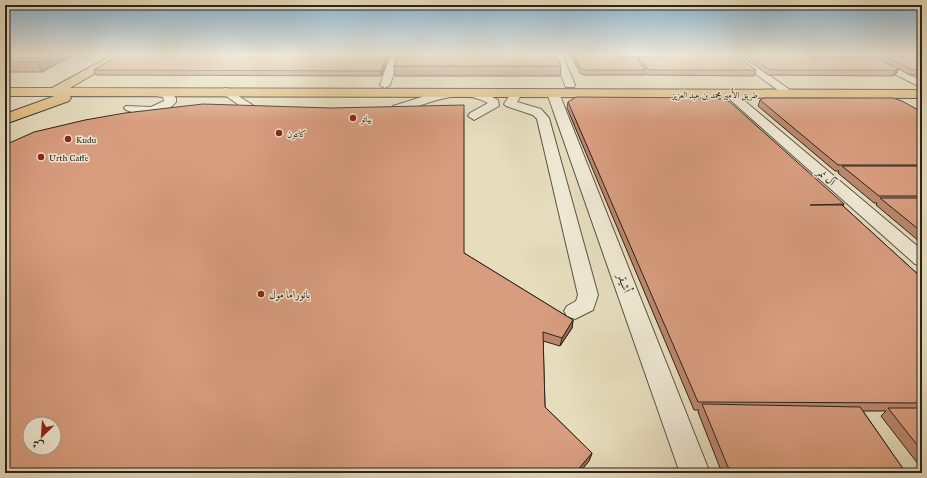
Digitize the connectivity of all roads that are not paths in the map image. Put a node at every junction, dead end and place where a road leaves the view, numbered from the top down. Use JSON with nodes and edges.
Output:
{"nodes":[{"id":1,"x":66,"y":76,"type":"edge"},
{"id":2,"x":66,"y":76,"type":"edge"},
{"id":3,"x":95,"y":76,"type":"edge"},
{"id":4,"x":388,"y":76,"type":"edge"},
{"id":5,"x":560,"y":76,"type":"edge"},
{"id":6,"x":764,"y":76,"type":"edge"},
{"id":7,"x":905,"y":76,"type":"edge"},
{"id":8,"x":5,"y":84,"type":"edge"},
{"id":9,"x":50,"y":84,"type":"junction"},
{"id":10,"x":385,"y":85,"type":"junction"},
{"id":11,"x":777,"y":85,"type":"junction"},
{"id":12,"x":922,"y":85,"type":"edge"},
{"id":13,"x":150,"y":88,"type":"junction"},
{"id":14,"x":426,"y":88,"type":"junction"},
{"id":15,"x":562,"y":89,"type":"junction"},
{"id":16,"x":226,"y":91,"type":"junction"},
{"id":17,"x":466,"y":92,"type":"junction"},
{"id":18,"x":730,"y":94,"type":"junction"},
{"id":19,"x":790,"y":94,"type":"junction"},
{"id":20,"x":884,"y":94,"type":"junction"},
{"id":21,"x":922,"y":94,"type":"edge"},
{"id":22,"x":7,"y":98,"type":"edge"},
{"id":23,"x":510,"y":103,"type":"junction"},
{"id":24,"x":903,"y":104,"type":"edge"},
{"id":25,"x":27,"y":106,"type":"junction"},
{"id":26,"x":130,"y":108,"type":"dead end"},
{"id":27,"x":250,"y":108,"type":"edge"},
{"id":28,"x":397,"y":109,"type":"edge"},
{"id":29,"x":474,"y":116,"type":"dead end"},
{"id":30,"x":5,"y":119,"type":"edge"},
{"id":31,"x":922,"y":260,"type":"edge"},
{"id":32,"x":575,"y":311,"type":"dead end"},
{"id":33,"x":695,"y":473,"type":"edge"}],
"edges":[{"from":1,"to":9,"type":"main road"},
{"from":2,"to":9,"type":"main road"},
{"from":3,"to":13,"type":"main road"},
{"from":4,"to":10,"type":"street"},
{"from":5,"to":15,"type":"street","name":"أشيقر"},
{"from":6,"to":11,"type":"street"},
{"from":7,"to":12,"type":"street"},
{"from":8,"to":9,"type":"main road","name":"طريق الأمير محمد بن عبد العزيز"},
{"from":8,"to":22,"type":"main road"},
{"from":9,"to":13,"type":"main road","name":"طريق الأمير محمد بن عبد العزيز"},
{"from":9,"to":22,"type":"main road","name":"طريق الأمير محمد بن عبد العزيز"},
{"from":9,"to":25,"type":"main road"},
{"from":10,"to":13,"type":"main road","name":"طريق الأمير محمد بن عبد العزيز"},
{"from":10,"to":14,"type":"main road","name":"طريق الأمير محمد بن عبد العزيز"},
{"from":11,"to":12,"type":"main road","name":"طريق الأمير محمد بن عبد العزيز"},
{"from":11,"to":15,"type":"main road","name":"طريق الأمير محمد بن عبد العزيز"},
{"from":11,"to":19,"type":"street"},
{"from":13,"to":16,"type":"main road","name":"طريق الأمير محمد بن عبد العزيز"},
{"from":13,"to":26,"type":"street"},
{"from":13,"to":30,"type":"main road"},
{"from":14,"to":15,"type":"main road","name":"طريق الأمير محمد بن عبد العزيز"},
{"from":14,"to":16,"type":"main road","name":"طريق الأمير محمد بن عبد العزيز"},
{"from":14,"to":17,"type":"main road","name":"طريق الأمير محمد بن عبد العزيز"},
{"from":15,"to":18,"type":"main road","name":"طريق الأمير محمد بن عبد العزيز"},
{"from":15,"to":23,"type":"main road","name":"طريق الأمير محمد بن عبد العزيز"},
{"from":15,"to":33,"type":"street","name":"أشيقر"},
{"from":16,"to":27,"type":"street"},
{"from":17,"to":23,"type":"main road","name":"طريق الأمير محمد بن عبد العزيز"},
{"from":17,"to":28,"type":"street"},
{"from":17,"to":29,"type":"street"},
{"from":18,"to":19,"type":"main road","name":"طريق الأمير محمد بن عبد العزيز"},
{"from":18,"to":31,"type":"street","name":"آل نمر"},
{"from":19,"to":20,"type":"main road","name":"طريق الأمير محمد بن عبد العزيز"},
{"from":20,"to":21,"type":"main road","name":"طريق الأمير محمد بن عبد العزيز"},
{"from":20,"to":24,"type":"street"},
{"from":22,"to":25,"type":"main road"},
{"from":23,"to":32,"type":"street"},
{"from":25,"to":30,"type":"main road"}]}
